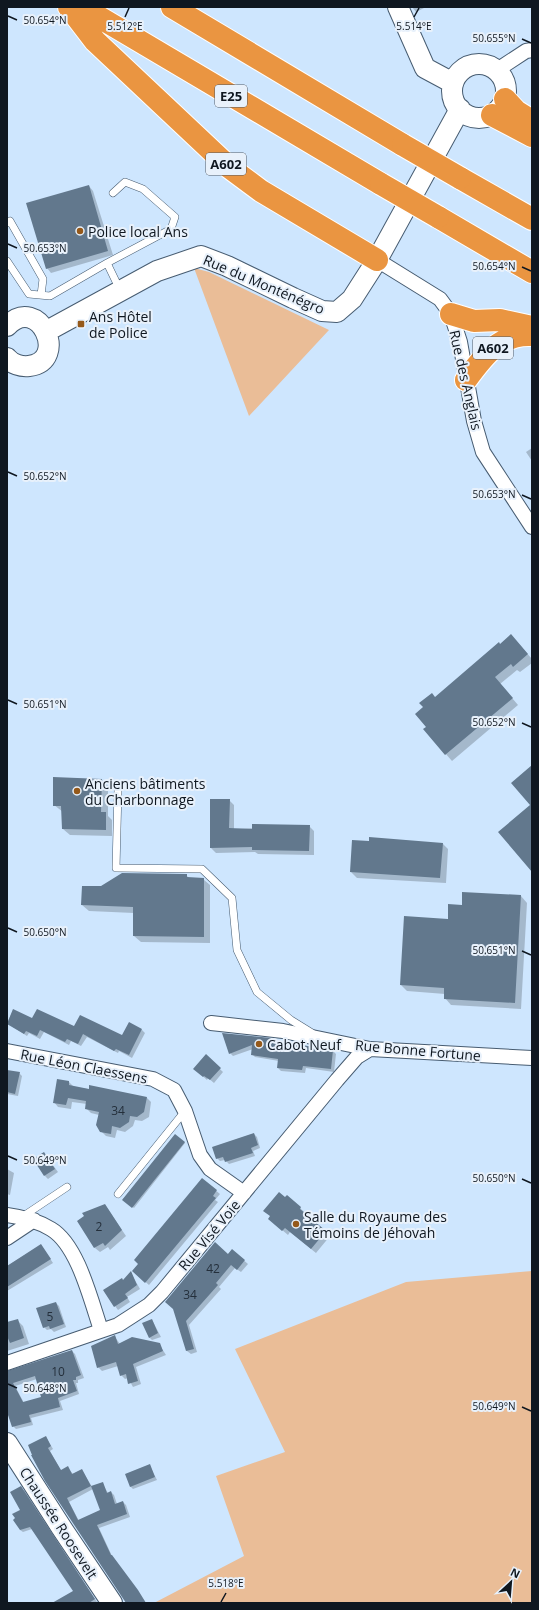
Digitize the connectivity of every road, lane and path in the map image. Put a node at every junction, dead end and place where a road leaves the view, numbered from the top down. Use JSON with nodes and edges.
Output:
{"nodes":[{"id":1,"x":69,"y":7,"type":"edge"},
{"id":2,"x":82,"y":7,"type":"edge"},
{"id":3,"x":172,"y":7,"type":"edge"},
{"id":4,"x":398,"y":7,"type":"edge"},
{"id":5,"x":532,"y":50,"type":"edge"},
{"id":6,"x":497,"y":70,"type":"junction"},
{"id":7,"x":453,"y":83,"type":"junction"},
{"id":8,"x":498,"y":107,"type":"junction"},
{"id":9,"x":460,"y":109,"type":"junction"},
{"id":10,"x":532,"y":121,"type":"edge"},
{"id":11,"x":532,"y":136,"type":"edge"},
{"id":12,"x":113,"y":193,"type":"dead end"},
{"id":13,"x":532,"y":219,"type":"edge"},
{"id":14,"x":7,"y":223,"type":"edge"},
{"id":15,"x":377,"y":260,"type":"junction"},
{"id":16,"x":7,"y":261,"type":"edge"},
{"id":17,"x":107,"y":263,"type":"junction"},
{"id":18,"x":532,"y":272,"type":"edge"},
{"id":19,"x":120,"y":290,"type":"junction"},
{"id":20,"x":41,"y":295,"type":"junction"},
{"id":21,"x":451,"y":314,"type":"junction"},
{"id":22,"x":9,"y":319,"type":"edge"},
{"id":23,"x":532,"y":327,"type":"edge"},
{"id":24,"x":47,"y":331,"type":"junction"},
{"id":25,"x":532,"y":335,"type":"edge"},
{"id":26,"x":7,"y":358,"type":"edge"},
{"id":27,"x":466,"y":380,"type":"junction"},
{"id":28,"x":532,"y":527,"type":"edge"},
{"id":29,"x":118,"y":790,"type":"dead end"},
{"id":30,"x":211,"y":1023,"type":"dead end"},
{"id":31,"x":321,"y":1038,"type":"junction"},
{"id":32,"x":370,"y":1049,"type":"junction"},
{"id":33,"x":7,"y":1051,"type":"edge"},
{"id":34,"x":532,"y":1058,"type":"edge"},
{"id":35,"x":185,"y":1111,"type":"junction"},
{"id":36,"x":67,"y":1187,"type":"dead end"},
{"id":37,"x":244,"y":1193,"type":"junction"},
{"id":38,"x":118,"y":1194,"type":"dead end"},
{"id":39,"x":7,"y":1214,"type":"edge"},
{"id":40,"x":27,"y":1219,"type":"junction"},
{"id":41,"x":7,"y":1238,"type":"edge"},
{"id":42,"x":101,"y":1330,"type":"junction"},
{"id":43,"x":7,"y":1363,"type":"edge"},
{"id":44,"x":7,"y":1443,"type":"edge"},
{"id":45,"x":112,"y":1603,"type":"edge"}],
"edges":[{"from":1,"to":15,"type":"highway","number":"A602"},
{"from":2,"to":18,"type":"highway","number":"E25","bridge":true},
{"from":3,"to":13,"type":"highway","bridge":true},
{"from":4,"to":7,"type":"street"},
{"from":5,"to":6,"type":"street"},
{"from":6,"to":7,"type":"street"},
{"from":6,"to":8,"type":"street"},
{"from":7,"to":9,"type":"street"},
{"from":8,"to":9,"type":"street"},
{"from":8,"to":10,"type":"highway"},
{"from":8,"to":11,"type":"highway"},
{"from":9,"to":15,"type":"street"},
{"from":12,"to":17,"type":"lane"},
{"from":14,"to":20,"type":"lane"},
{"from":15,"to":19,"type":"street","name":"Rue du Monténégro"},
{"from":15,"to":21,"type":"street","name":"Rue des Anglais"},
{"from":16,"to":20,"type":"lane"},
{"from":17,"to":19,"type":"lane"},
{"from":17,"to":20,"type":"lane"},
{"from":19,"to":24,"type":"street","name":"Rue du Monténégro"},
{"from":21,"to":23,"type":"highway","number":"A602"},
{"from":21,"to":27,"type":"street","name":"Rue des Anglais"},
{"from":22,"to":24,"type":"street"},
{"from":24,"to":26,"type":"street"},
{"from":25,"to":27,"type":"highway","number":"A602"},
{"from":27,"to":28,"type":"street","name":"Rue des Anglais"},
{"from":29,"to":31,"type":"lane"},
{"from":30,"to":31,"type":"street","name":"Rue Bonne Fortune"},
{"from":31,"to":32,"type":"street","name":"Rue Bonne Fortune"},
{"from":32,"to":34,"type":"street","name":"Rue Bonne Fortune"},
{"from":32,"to":37,"type":"street","name":"Rue Visé Voie"},
{"from":33,"to":35,"type":"street","name":"Rue Léon Claessens"},
{"from":35,"to":37,"type":"street","name":"Rue Léon Claessens"},
{"from":35,"to":38,"type":"lane"},
{"from":36,"to":40,"type":"lane"},
{"from":37,"to":42,"type":"street","name":"Rue Visé Voie"},
{"from":39,"to":40,"type":"street"},
{"from":40,"to":41,"type":"street"},
{"from":40,"to":42,"type":"street"},
{"from":42,"to":43,"type":"street","name":"Rue Visé Voie"},
{"from":44,"to":45,"type":"street","name":"Chaussée Roosevelt"}]}
